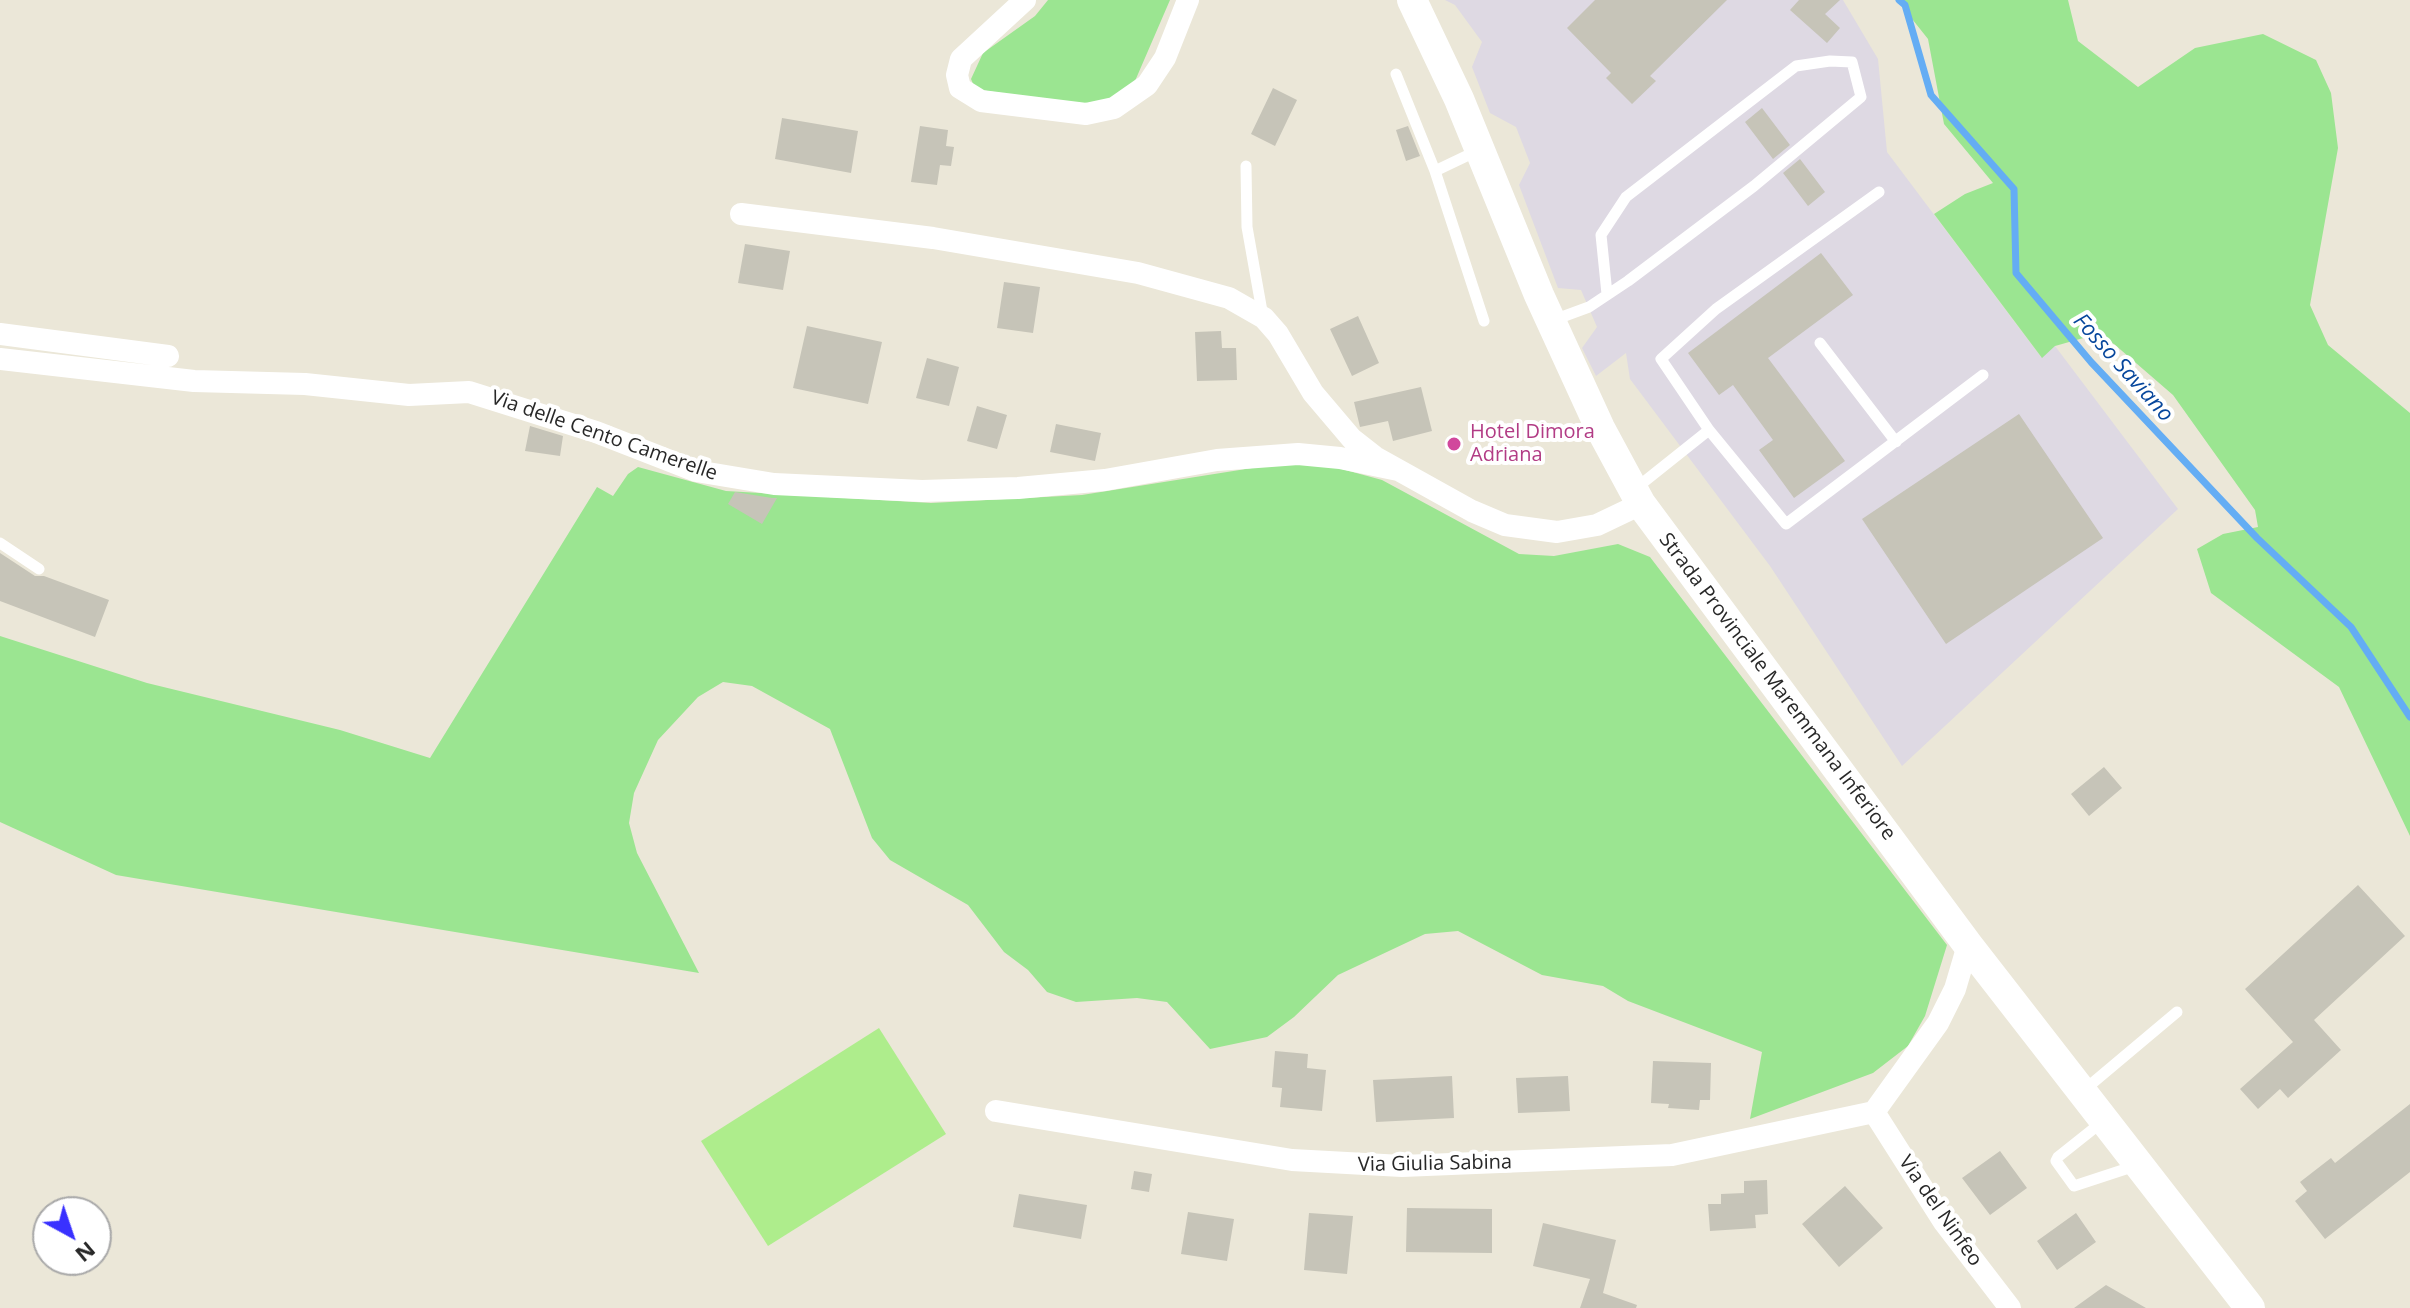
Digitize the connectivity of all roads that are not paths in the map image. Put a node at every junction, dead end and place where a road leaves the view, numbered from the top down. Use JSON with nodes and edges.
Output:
{"nodes":[{"id":1,"x":1025,"y":0,"type":"edge"},
{"id":2,"x":1188,"y":0,"type":"edge"},
{"id":3,"x":1412,"y":0,"type":"edge"},
{"id":4,"x":1396,"y":74,"type":"dead end"},
{"id":5,"x":1480,"y":150,"type":"junction"},
{"id":6,"x":1246,"y":166,"type":"dead end"},
{"id":7,"x":1435,"y":171,"type":"junction"},
{"id":8,"x":1879,"y":192,"type":"dead end"},
{"id":9,"x":741,"y":214,"type":"dead end"},
{"id":10,"x":1607,"y":294,"type":"junction"},
{"id":11,"x":1264,"y":318,"type":"junction"},
{"id":12,"x":1484,"y":321,"type":"dead end"},
{"id":13,"x":1551,"y":321,"type":"junction"},
{"id":14,"x":0,"y":334,"type":"edge"},
{"id":15,"x":1820,"y":343,"type":"dead end"},
{"id":16,"x":168,"y":356,"type":"dead end"},
{"id":17,"x":1,"y":362,"type":"edge"},
{"id":18,"x":1983,"y":375,"type":"dead end"},
{"id":19,"x":1709,"y":430,"type":"junction"},
{"id":20,"x":1896,"y":442,"type":"junction"},
{"id":21,"x":1398,"y":470,"type":"junction"},
{"id":22,"x":1638,"y":497,"type":"junction"},
{"id":23,"x":0,"y":543,"type":"edge"},
{"id":24,"x":39,"y":569,"type":"dead end"},
{"id":25,"x":1968,"y":945,"type":"junction"},
{"id":26,"x":2177,"y":1012,"type":"dead end"},
{"id":27,"x":2082,"y":1092,"type":"junction"},
{"id":28,"x":996,"y":1111,"type":"dead end"},
{"id":29,"x":1874,"y":1112,"type":"junction"},
{"id":30,"x":2105,"y":1121,"type":"junction"},
{"id":31,"x":2138,"y":1165,"type":"junction"},
{"id":32,"x":2010,"y":1308,"type":"edge"},
{"id":33,"x":2250,"y":1308,"type":"edge"}],
"edges":[{"from":1,"to":2,"type":"street"},
{"from":3,"to":5,"type":"main road","name":"Strada Provinciale Maremmana Inferiore"},
{"from":4,"to":7,"type":"lane"},
{"from":5,"to":7,"type":"lane"},
{"from":5,"to":13,"type":"main road","name":"Strada Provinciale Maremmana Inferiore"},
{"from":6,"to":11,"type":"lane","name":"Via delle Cento Camerelle"},
{"from":7,"to":12,"type":"lane"},
{"from":8,"to":19,"type":"lane"},
{"from":9,"to":11,"type":"street","name":"Via delle Cento Camerelle"},
{"from":10,"to":10,"type":"lane"},
{"from":10,"to":13,"type":"lane"},
{"from":11,"to":21,"type":"street","name":"Via delle Cento Camerelle"},
{"from":13,"to":22,"type":"main road","name":"Strada Provinciale Maremmana Inferiore"},
{"from":14,"to":16,"type":"street"},
{"from":15,"to":20,"type":"lane"},
{"from":17,"to":21,"type":"street","name":"Via delle Cento Camerelle"},
{"from":18,"to":20,"type":"lane"},
{"from":19,"to":20,"type":"lane"},
{"from":19,"to":22,"type":"lane"},
{"from":21,"to":22,"type":"street","name":"Via delle Cento Camerelle"},
{"from":22,"to":25,"type":"main road","name":"Strada Provinciale Maremmana Inferiore"},
{"from":23,"to":24,"type":"lane"},
{"from":25,"to":27,"type":"main road","name":"Strada Provinciale Maremmana Inferiore"},
{"from":25,"to":29,"type":"street"},
{"from":26,"to":27,"type":"lane"},
{"from":27,"to":30,"type":"main road","name":"Strada Provinciale Maremmana Inferiore"},
{"from":28,"to":29,"type":"street","name":"Via Giulia Sabina"},
{"from":29,"to":32,"type":"street","name":"Via del Ninfeo"},
{"from":30,"to":31,"type":"main road","name":"Strada Provinciale Maremmana Inferiore"},
{"from":30,"to":31,"type":"lane"},
{"from":31,"to":33,"type":"main road","name":"Strada Provinciale Maremmana Inferiore"}]}
